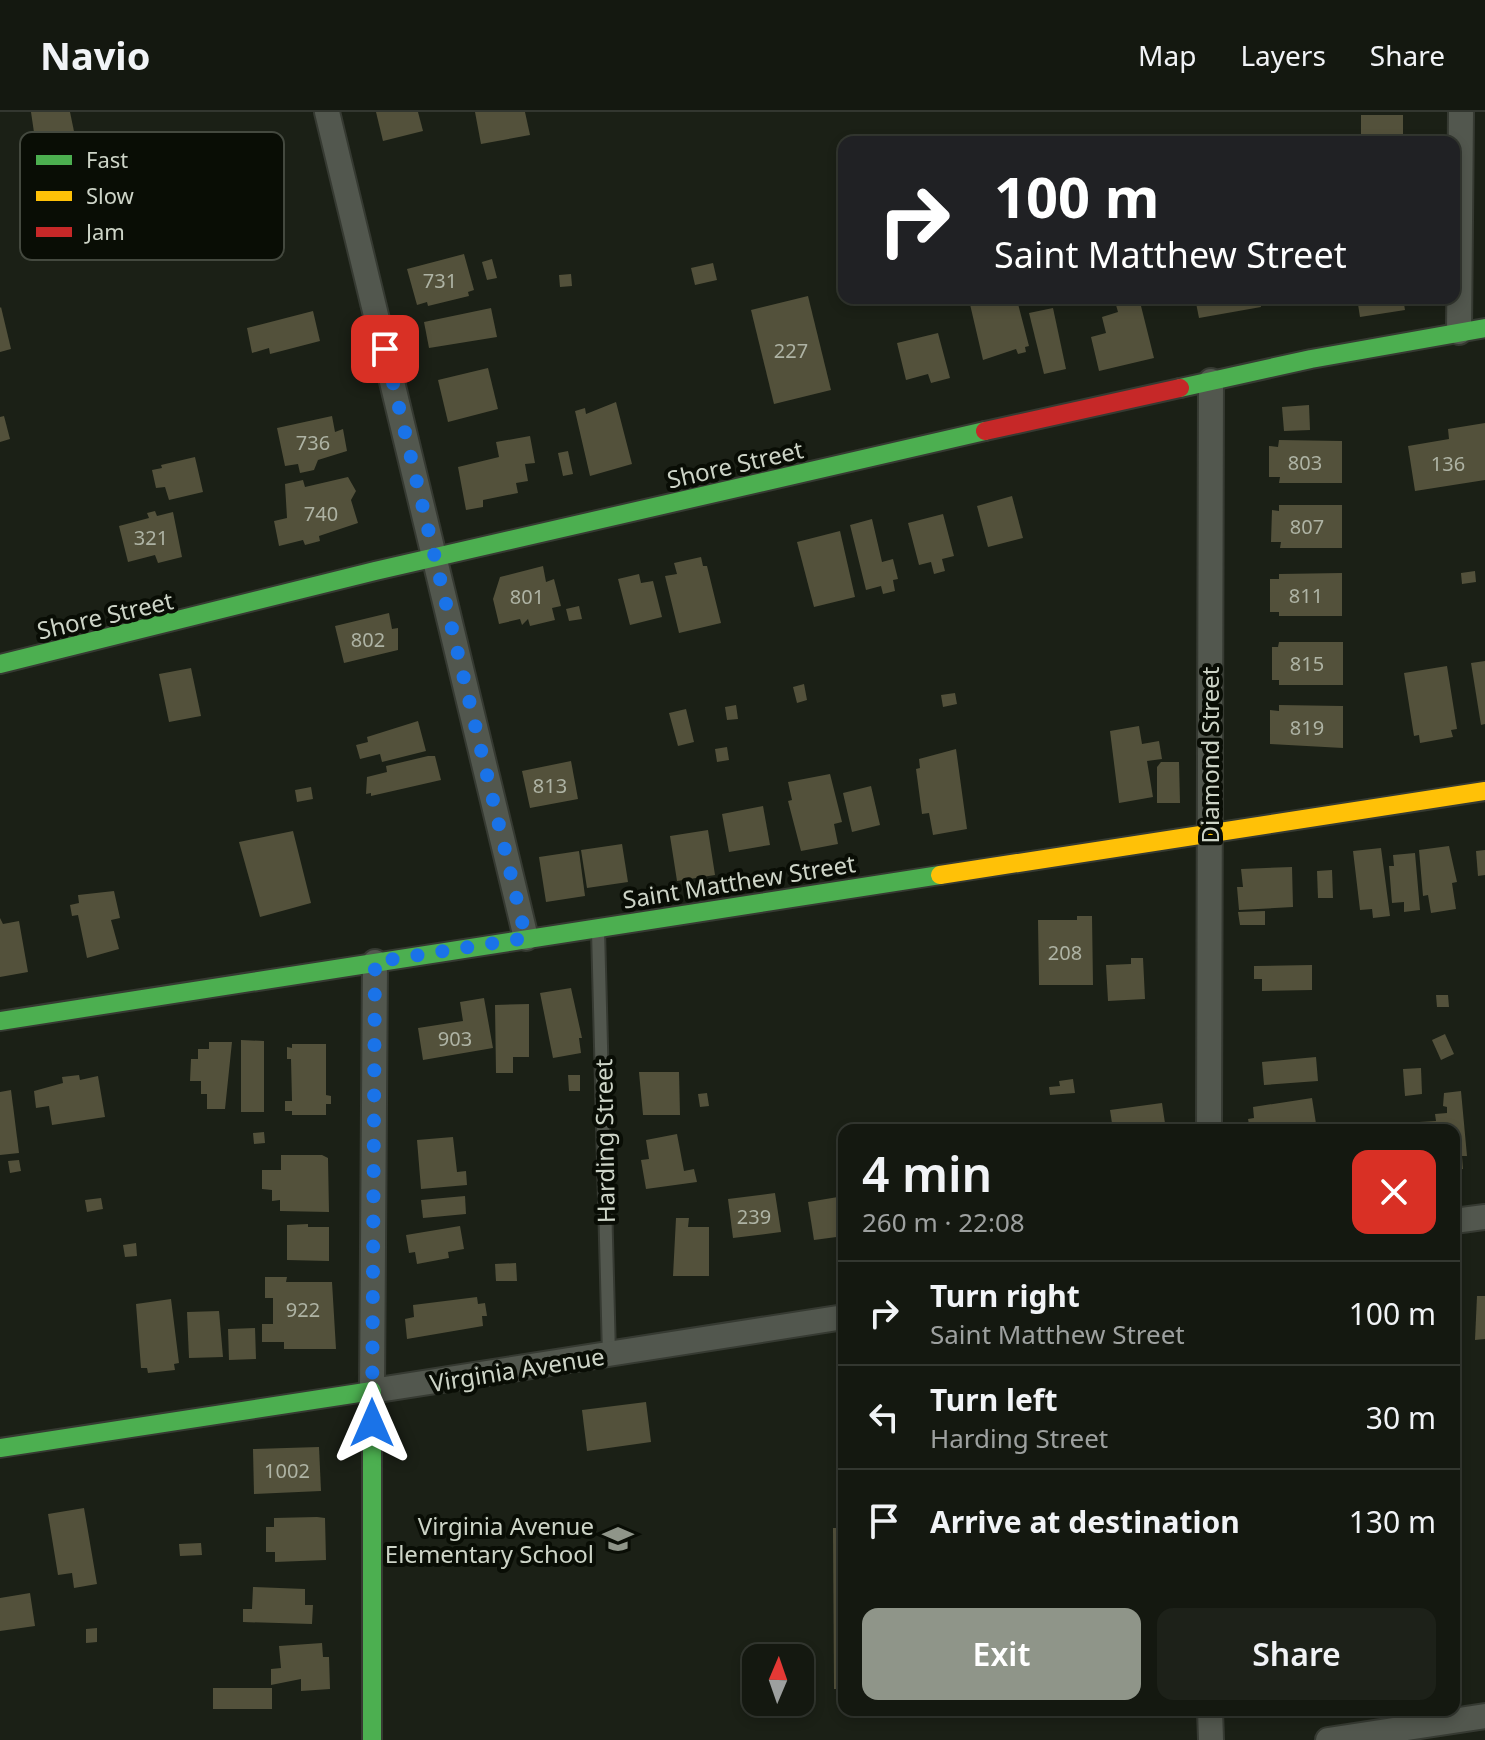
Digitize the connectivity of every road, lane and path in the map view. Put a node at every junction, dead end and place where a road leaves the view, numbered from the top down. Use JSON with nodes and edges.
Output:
{"nodes":[{"id":1,"x":327,"y":112,"type":"edge"},
{"id":2,"x":1461,"y":112,"type":"edge"},
{"id":3,"x":1460,"y":222,"type":"edge"},
{"id":4,"x":1459,"y":304,"type":"edge"},
{"id":5,"x":1485,"y":328,"type":"edge"},
{"id":6,"x":1459,"y":332,"type":"junction"},
{"id":7,"x":1211,"y":381,"type":"junction"},
{"id":8,"x":437,"y":557,"type":"junction"},
{"id":9,"x":0,"y":664,"type":"edge"},
{"id":10,"x":1485,"y":791,"type":"edge"},
{"id":11,"x":1208,"y":833,"type":"junction"},
{"id":12,"x":598,"y":926,"type":"junction"},
{"id":13,"x":526,"y":938,"type":"junction"},
{"id":14,"x":375,"y":962,"type":"junction"},
{"id":15,"x":0,"y":1021,"type":"edge"},
{"id":16,"x":1209,"y":1124,"type":"edge"},
{"id":17,"x":1485,"y":1217,"type":"edge"},
{"id":18,"x":1460,"y":1220,"type":"edge"},
{"id":19,"x":838,"y":1318,"type":"edge"},
{"id":20,"x":609,"y":1355,"type":"junction"},
{"id":21,"x":372,"y":1391,"type":"junction"},
{"id":22,"x":0,"y":1448,"type":"edge"},
{"id":23,"x":1210,"y":1716,"type":"edge"},
{"id":24,"x":1485,"y":1716,"type":"edge"},
{"id":25,"x":372,"y":1740,"type":"edge"},
{"id":26,"x":1211,"y":1740,"type":"edge"},
{"id":27,"x":1328,"y":1740,"type":"edge"}],
"edges":[{"from":1,"to":8,"type":"street"},
{"from":2,"to":3,"type":"street"},
{"from":4,"to":6,"type":"street"},
{"from":5,"to":6,"type":"street","name":"Shore Street"},
{"from":6,"to":7,"type":"street","name":"Shore Street"},
{"from":7,"to":8,"type":"street","name":"Shore Street"},
{"from":7,"to":11,"type":"street","name":"Diamond Street"},
{"from":8,"to":9,"type":"street","name":"Shore Street"},
{"from":8,"to":13,"type":"street"},
{"from":10,"to":11,"type":"street","name":"Saint Matthew Street"},
{"from":11,"to":12,"type":"street","name":"Saint Matthew Street"},
{"from":11,"to":16,"type":"street","name":"Diamond Street"},
{"from":12,"to":13,"type":"street","name":"Saint Matthew Street"},
{"from":12,"to":20,"type":"lane","name":"Harding Street"},
{"from":13,"to":14,"type":"street","name":"Saint Matthew Street"},
{"from":14,"to":15,"type":"street","name":"Saint Matthew Street"},
{"from":14,"to":21,"type":"street"},
{"from":17,"to":18,"type":"street"},
{"from":19,"to":20,"type":"street","name":"Virginia Avenue"},
{"from":20,"to":21,"type":"street","name":"Virginia Avenue"},
{"from":21,"to":22,"type":"street","name":"Virginia Avenue"},
{"from":21,"to":25,"type":"street"},
{"from":23,"to":26,"type":"street"},
{"from":24,"to":27,"type":"street"}]}
